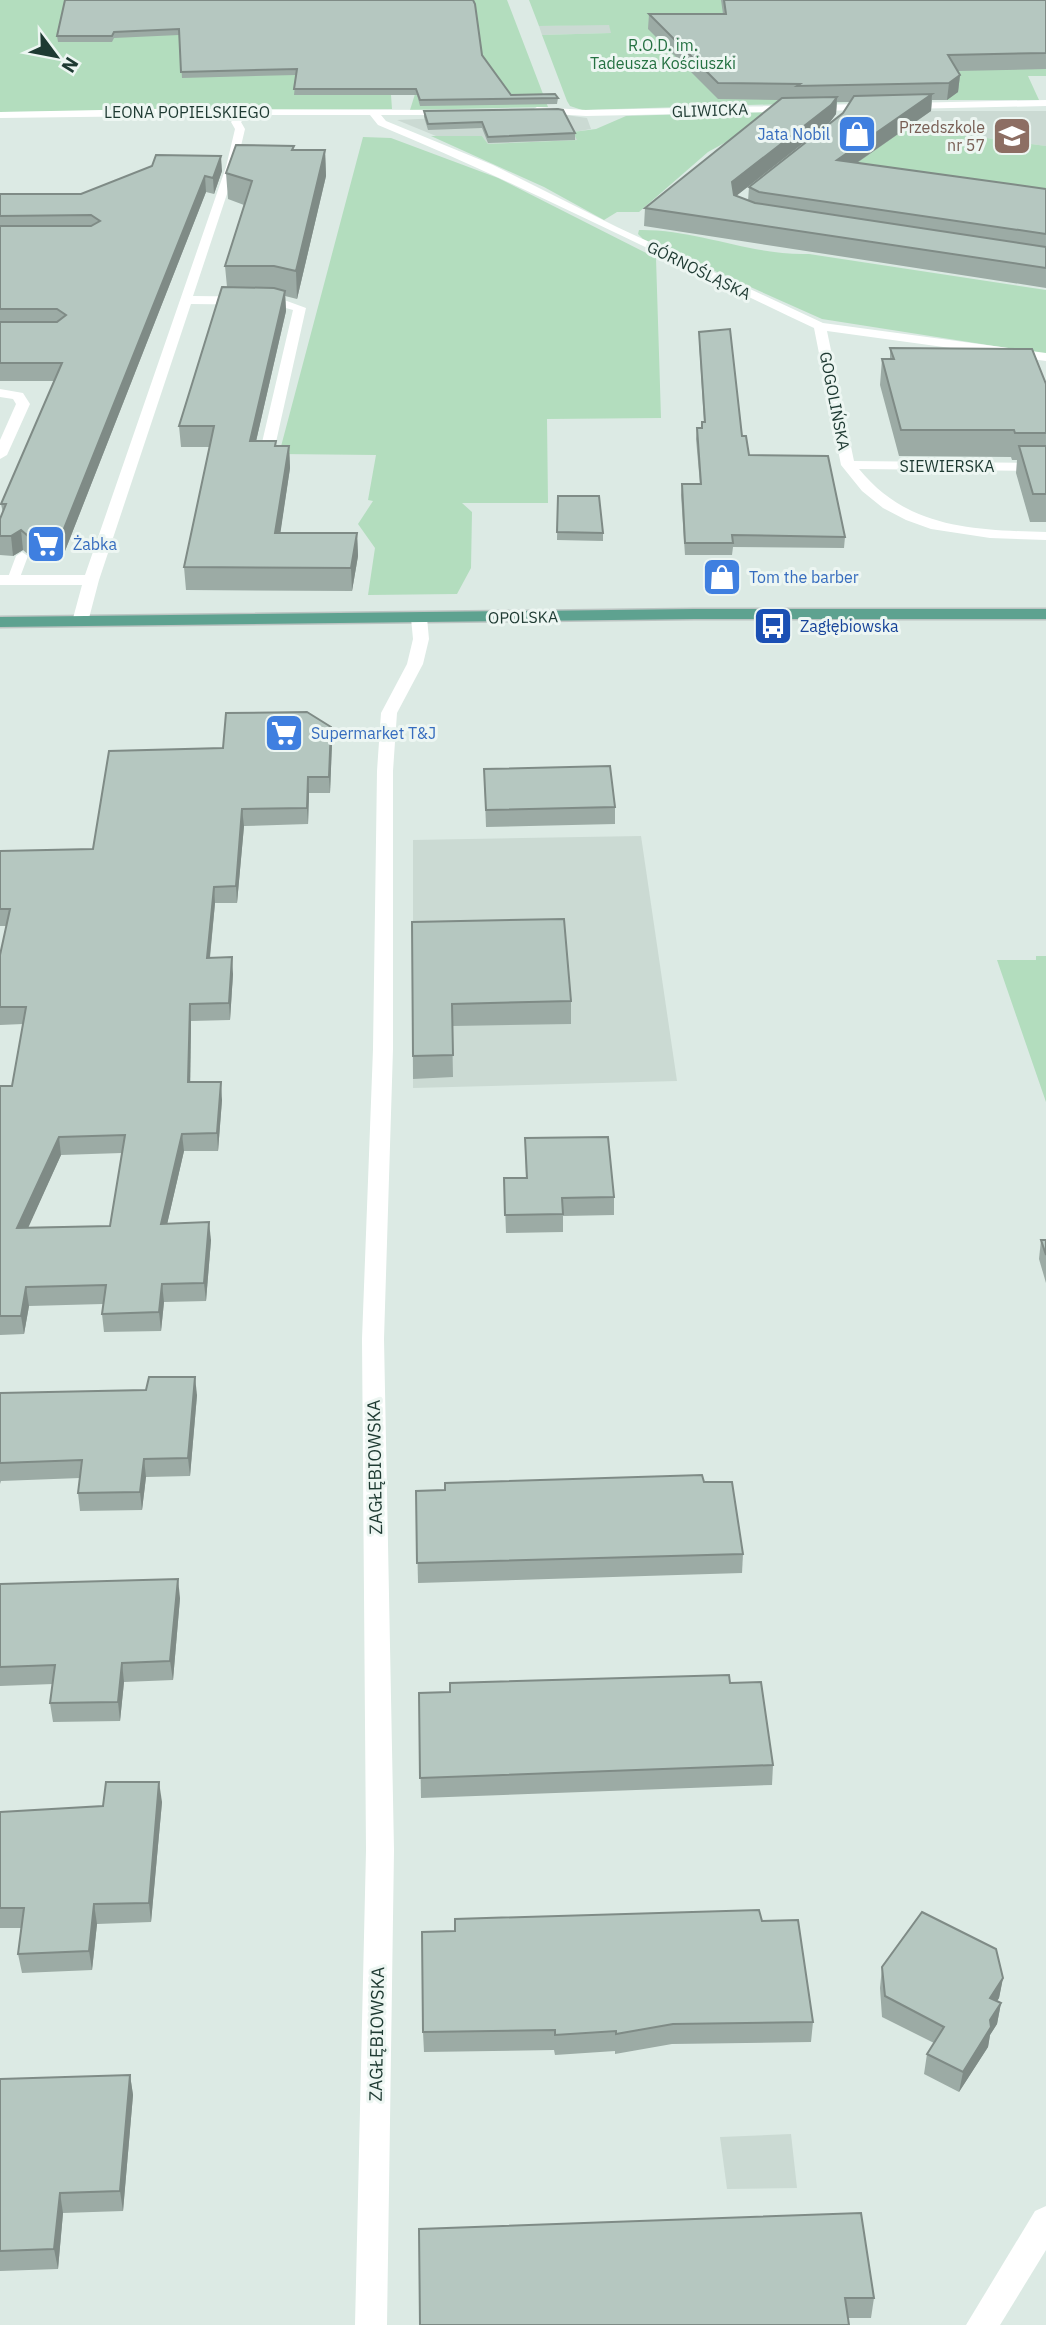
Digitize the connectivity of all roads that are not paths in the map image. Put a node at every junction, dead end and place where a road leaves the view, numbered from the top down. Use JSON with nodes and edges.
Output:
{"nodes":[{"id":1,"x":1046,"y":103,"type":"edge"},
{"id":2,"x":849,"y":106,"type":"junction"},
{"id":3,"x":519,"y":111,"type":"edge"},
{"id":4,"x":244,"y":112,"type":"junction"},
{"id":5,"x":467,"y":112,"type":"edge"},
{"id":6,"x":374,"y":114,"type":"junction"},
{"id":7,"x":0,"y":115,"type":"edge"},
{"id":8,"x":842,"y":117,"type":"edge"},
{"id":9,"x":185,"y":300,"type":"junction"},
{"id":10,"x":821,"y":327,"type":"junction"},
{"id":11,"x":1046,"y":357,"type":"edge"},
{"id":12,"x":0,"y":393,"type":"edge"},
{"id":13,"x":267,"y":451,"type":"edge"},
{"id":14,"x":0,"y":456,"type":"edge"},
{"id":15,"x":848,"y":465,"type":"junction"},
{"id":16,"x":1046,"y":467,"type":"edge"},
{"id":17,"x":1046,"y":536,"type":"edge"},
{"id":18,"x":22,"y":556,"type":"edge"},
{"id":19,"x":6,"y":580,"type":"edge"},
{"id":20,"x":91,"y":580,"type":"junction"},
{"id":21,"x":1046,"y":614,"type":"edge"},
{"id":22,"x":419,"y":618,"type":"junction"},
{"id":23,"x":80,"y":621,"type":"junction"},
{"id":24,"x":0,"y":622,"type":"edge"},
{"id":25,"x":1046,"y":2221,"type":"edge"},
{"id":26,"x":371,"y":2325,"type":"edge"},
{"id":27,"x":982,"y":2325,"type":"edge"}],
"edges":[{"from":1,"to":2,"type":"street","name":"GLIWICKA"},
{"from":2,"to":3,"type":"street","name":"GLIWICKA"},
{"from":2,"to":8,"type":"street"},
{"from":4,"to":6,"type":"street","name":"LEONA POPIELSKIEGO"},
{"from":4,"to":7,"type":"street","name":"LEONA POPIELSKIEGO"},
{"from":4,"to":9,"type":"street"},
{"from":5,"to":6,"type":"street"},
{"from":6,"to":10,"type":"street","name":"GÓRNOŚLĄSKA"},
{"from":9,"to":13,"type":"street"},
{"from":9,"to":20,"type":"street"},
{"from":10,"to":11,"type":"street","name":"GÓRNOŚLĄSKA"},
{"from":10,"to":15,"type":"street","name":"GOGOLIŃSKA"},
{"from":12,"to":14,"type":"street"},
{"from":15,"to":16,"type":"street","name":"SIEWIERSKA"},
{"from":15,"to":17,"type":"street","name":"GOGOLIŃSKA"},
{"from":18,"to":19,"type":"lane"},
{"from":19,"to":20,"type":"street"},
{"from":20,"to":23,"type":"street"},
{"from":21,"to":22,"type":"main road","name":"OPOLSKA"},
{"from":22,"to":23,"type":"main road","name":"OPOLSKA"},
{"from":22,"to":26,"type":"street","name":"ZAGŁĘBIOWSKA"},
{"from":23,"to":24,"type":"main road","name":"OPOLSKA"},
{"from":25,"to":27,"type":"street"}]}
